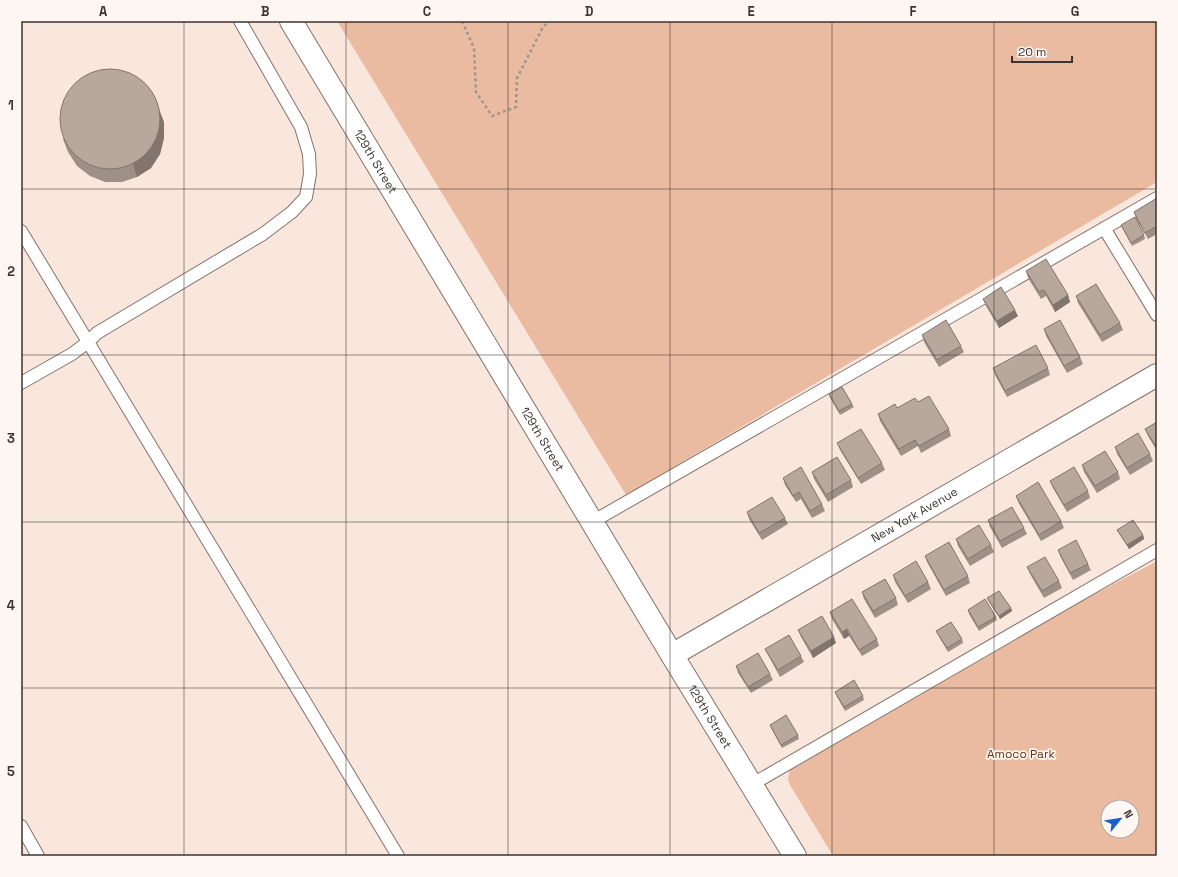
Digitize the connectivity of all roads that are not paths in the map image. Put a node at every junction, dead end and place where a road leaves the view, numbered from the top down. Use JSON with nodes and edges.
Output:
{"nodes":[{"id":1,"x":240,"y":21,"type":"edge"},
{"id":2,"x":291,"y":21,"type":"edge"},
{"id":3,"x":1157,"y":198,"type":"edge"},
{"id":4,"x":1104,"y":228,"type":"junction"},
{"id":5,"x":21,"y":231,"type":"edge"},
{"id":6,"x":1157,"y":315,"type":"edge"},
{"id":7,"x":88,"y":342,"type":"junction"},
{"id":8,"x":1157,"y":375,"type":"edge"},
{"id":9,"x":21,"y":383,"type":"edge"},
{"id":10,"x":592,"y":522,"type":"junction"},
{"id":11,"x":1157,"y":550,"type":"edge"},
{"id":12,"x":672,"y":656,"type":"junction"},
{"id":13,"x":751,"y":785,"type":"junction"},
{"id":14,"x":21,"y":826,"type":"edge"},
{"id":15,"x":38,"y":856,"type":"edge"},
{"id":16,"x":398,"y":856,"type":"edge"},
{"id":17,"x":795,"y":856,"type":"edge"}],
"edges":[{"from":1,"to":7,"type":"lane"},
{"from":2,"to":10,"type":"main road","name":"129th Street"},
{"from":3,"to":4,"type":"lane"},
{"from":4,"to":6,"type":"lane"},
{"from":4,"to":10,"type":"lane"},
{"from":5,"to":7,"type":"lane"},
{"from":7,"to":9,"type":"lane"},
{"from":7,"to":16,"type":"lane"},
{"from":8,"to":12,"type":"main road","name":"New York Avenue"},
{"from":10,"to":12,"type":"main road","name":"129th Street"},
{"from":11,"to":13,"type":"lane"},
{"from":12,"to":13,"type":"main road","name":"129th Street"},
{"from":13,"to":17,"type":"main road","name":"129th Street"},
{"from":14,"to":15,"type":"lane"}]}
